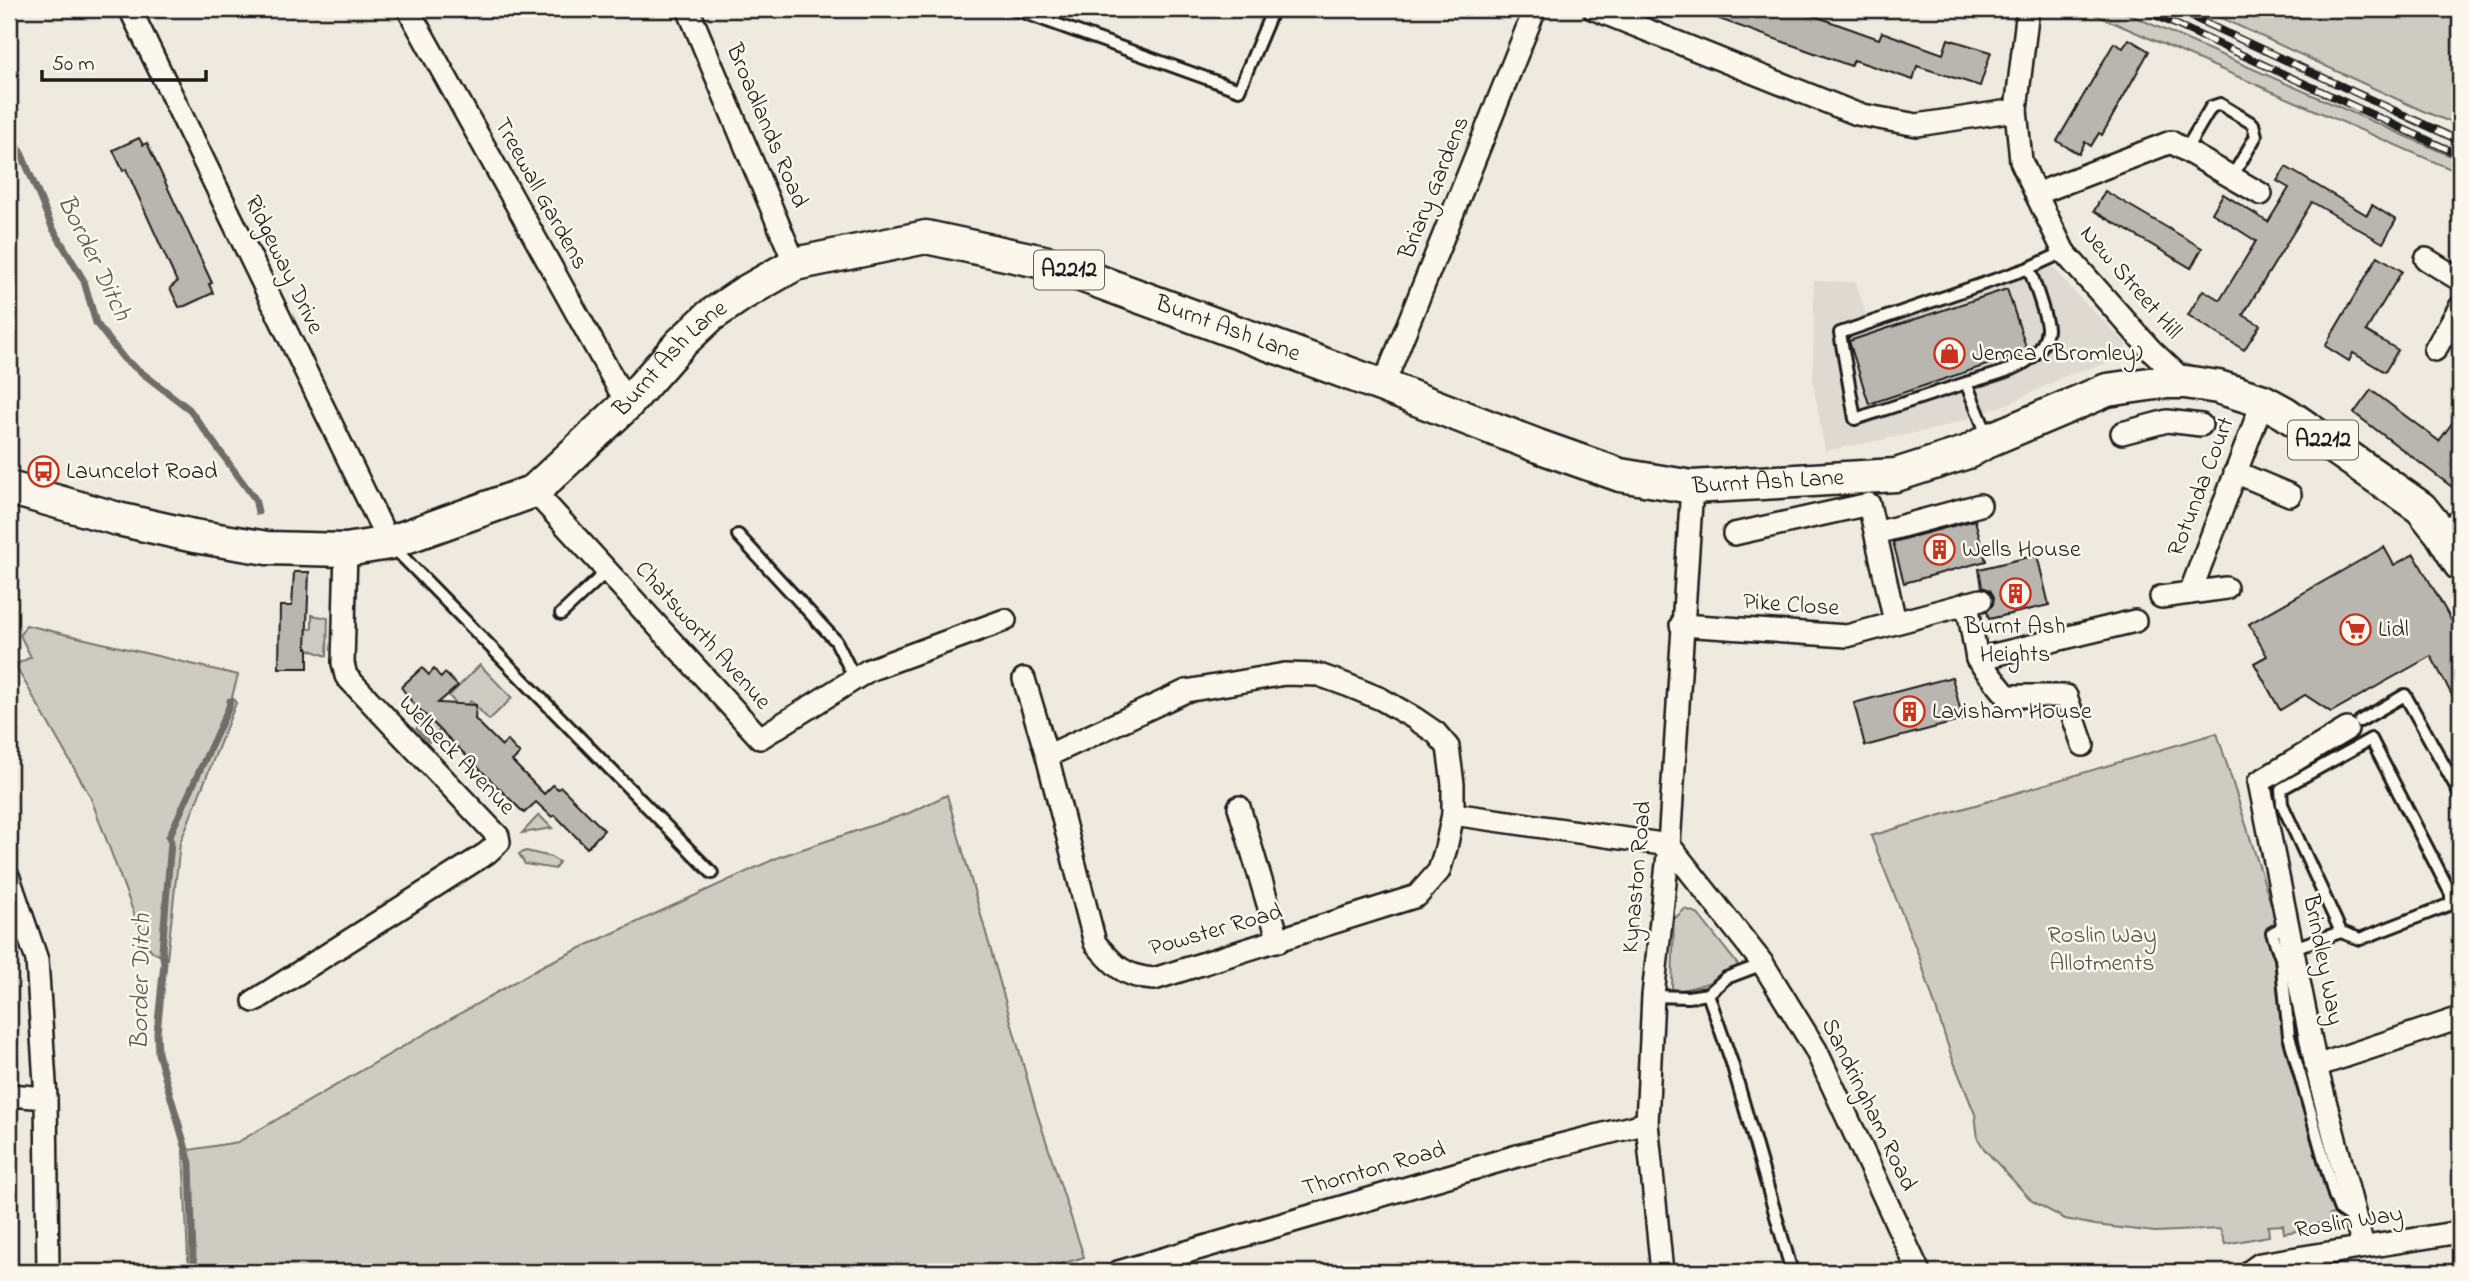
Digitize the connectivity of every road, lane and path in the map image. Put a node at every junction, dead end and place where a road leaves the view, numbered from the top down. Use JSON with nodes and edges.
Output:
{"nodes":[{"id":1,"x":130,"y":9,"type":"edge"},
{"id":2,"x":408,"y":9,"type":"edge"},
{"id":3,"x":688,"y":9,"type":"edge"},
{"id":4,"x":1014,"y":9,"type":"edge"},
{"id":5,"x":1273,"y":9,"type":"edge"},
{"id":6,"x":1535,"y":9,"type":"edge"},
{"id":7,"x":1594,"y":9,"type":"edge"},
{"id":8,"x":2028,"y":9,"type":"edge"},
{"id":9,"x":2016,"y":110,"type":"junction"},
{"id":10,"x":2185,"y":150,"type":"junction"},
{"id":11,"x":2232,"y":177,"type":"junction"},
{"id":12,"x":2036,"y":194,"type":"junction"},
{"id":13,"x":2261,"y":194,"type":"dead end"},
{"id":14,"x":2064,"y":252,"type":"junction"},
{"id":15,"x":2426,"y":259,"type":"dead end"},
{"id":16,"x":795,"y":264,"type":"junction"},
{"id":17,"x":2029,"y":268,"type":"junction"},
{"id":18,"x":2460,"y":279,"type":"edge"},
{"id":19,"x":2460,"y":307,"type":"edge"},
{"id":20,"x":2435,"y":350,"type":"dead end"},
{"id":21,"x":2174,"y":382,"type":"junction"},
{"id":22,"x":1966,"y":383,"type":"junction"},
{"id":23,"x":1383,"y":386,"type":"junction"},
{"id":24,"x":2263,"y":401,"type":"junction"},
{"id":25,"x":627,"y":404,"type":"junction"},
{"id":26,"x":2166,"y":421,"type":"junction"},
{"id":27,"x":2201,"y":425,"type":"dead end"},
{"id":28,"x":2122,"y":433,"type":"dead end"},
{"id":29,"x":1990,"y":440,"type":"junction"},
{"id":30,"x":2235,"y":472,"type":"junction"},
{"id":31,"x":1692,"y":487,"type":"junction"},
{"id":32,"x":9,"y":488,"type":"edge"},
{"id":33,"x":534,"y":491,"type":"junction"},
{"id":34,"x":2290,"y":495,"type":"dead end"},
{"id":35,"x":1980,"y":505,"type":"dead end"},
{"id":36,"x":2450,"y":527,"type":"edge"},
{"id":37,"x":1876,"y":533,"type":"junction"},
{"id":38,"x":1734,"y":534,"type":"dead end"},
{"id":39,"x":738,"y":535,"type":"dead end"},
{"id":40,"x":389,"y":543,"type":"junction"},
{"id":41,"x":346,"y":550,"type":"junction"},
{"id":42,"x":2460,"y":564,"type":"edge"},
{"id":43,"x":607,"y":571,"type":"junction"},
{"id":44,"x":2226,"y":588,"type":"dead end"},
{"id":45,"x":2190,"y":593,"type":"junction"},
{"id":46,"x":2161,"y":597,"type":"dead end"},
{"id":47,"x":561,"y":614,"type":"dead end"},
{"id":48,"x":1005,"y":620,"type":"dead end"},
{"id":49,"x":2135,"y":621,"type":"dead end"},
{"id":50,"x":1895,"y":622,"type":"junction"},
{"id":51,"x":1681,"y":625,"type":"junction"},
{"id":52,"x":1977,"y":659,"type":"junction"},
{"id":53,"x":855,"y":679,"type":"junction"},
{"id":54,"x":1024,"y":679,"type":"dead end"},
{"id":55,"x":2353,"y":725,"type":"junction"},
{"id":56,"x":2371,"y":739,"type":"junction"},
{"id":57,"x":2083,"y":745,"type":"dead end"},
{"id":58,"x":1047,"y":756,"type":"junction"},
{"id":59,"x":2460,"y":794,"type":"edge"},
{"id":60,"x":1239,"y":807,"type":"dead end"},
{"id":61,"x":1453,"y":814,"type":"junction"},
{"id":62,"x":1669,"y":845,"type":"junction"},
{"id":63,"x":712,"y":873,"type":"dead end"},
{"id":64,"x":9,"y":878,"type":"edge"},
{"id":65,"x":2288,"y":924,"type":"junction"},
{"id":66,"x":2341,"y":932,"type":"junction"},
{"id":67,"x":1279,"y":941,"type":"junction"},
{"id":68,"x":2292,"y":948,"type":"junction"},
{"id":69,"x":1763,"y":964,"type":"junction"},
{"id":70,"x":1708,"y":994,"type":"junction"},
{"id":71,"x":1653,"y":996,"type":"junction"},
{"id":72,"x":254,"y":1001,"type":"dead end"},
{"id":73,"x":2460,"y":1018,"type":"edge"},
{"id":74,"x":2316,"y":1066,"type":"junction"},
{"id":75,"x":9,"y":1095,"type":"edge"},
{"id":76,"x":46,"y":1098,"type":"junction"},
{"id":77,"x":1647,"y":1123,"type":"junction"},
{"id":78,"x":2359,"y":1223,"type":"junction"},
{"id":79,"x":2460,"y":1232,"type":"edge"},
{"id":80,"x":2363,"y":1247,"type":"junction"},
{"id":81,"x":48,"y":1272,"type":"edge"},
{"id":82,"x":1118,"y":1272,"type":"edge"},
{"id":83,"x":1661,"y":1272,"type":"edge"},
{"id":84,"x":1793,"y":1272,"type":"edge"},
{"id":85,"x":1919,"y":1272,"type":"edge"},
{"id":86,"x":2249,"y":1272,"type":"edge"}],
"edges":[{"from":1,"to":40,"type":"street","name":"Ridgeway Drive"},
{"from":2,"to":25,"type":"street","name":"Treewall Gardens"},
{"from":3,"to":16,"type":"street","name":"Broadlands Road"},
{"from":4,"to":5,"type":"lane"},
{"from":6,"to":23,"type":"street","name":"Briary Gardens"},
{"from":7,"to":9,"type":"street"},
{"from":8,"to":9,"type":"street","name":"New Street Hill"},
{"from":9,"to":12,"type":"street","name":"New Street Hill"},
{"from":10,"to":11,"type":"street"},
{"from":10,"to":11,"type":"lane"},
{"from":10,"to":12,"type":"street"},
{"from":11,"to":13,"type":"street"},
{"from":12,"to":14,"type":"street","name":"New Street Hill"},
{"from":14,"to":17,"type":"lane"},
{"from":14,"to":21,"type":"street","name":"New Street Hill"},
{"from":15,"to":18,"type":"street"},
{"from":16,"to":23,"type":"main road","name":"Burnt Ash Lane","number":"A2212"},
{"from":16,"to":25,"type":"main road","name":"Burnt Ash Lane","number":"A2212"},
{"from":17,"to":22,"type":"lane"},
{"from":17,"to":22,"type":"lane"},
{"from":19,"to":20,"type":"street"},
{"from":21,"to":24,"type":"main road","name":"Burnt Ash Lane","number":"A2212"},
{"from":21,"to":26,"type":"street"},
{"from":21,"to":29,"type":"main road","name":"Burnt Ash Lane","number":"A2212"},
{"from":22,"to":29,"type":"lane"},
{"from":23,"to":31,"type":"main road","name":"Burnt Ash Lane","number":"A2212"},
{"from":24,"to":30,"type":"street","name":"Rotunda Court"},
{"from":24,"to":36,"type":"main road","name":"Burnt Ash Lane","number":"A2212"},
{"from":25,"to":33,"type":"main road","name":"Burnt Ash Lane","number":"A2212"},
{"from":26,"to":27,"type":"street","name":"Rotunda Court"},
{"from":26,"to":28,"type":"street","name":"Rotunda Court"},
{"from":29,"to":31,"type":"main road","name":"Burnt Ash Lane","number":"A2212"},
{"from":30,"to":34,"type":"street"},
{"from":30,"to":45,"type":"street","name":"Rotunda Court"},
{"from":31,"to":51,"type":"street","name":"Kynaston Road"},
{"from":32,"to":41,"type":"main road","name":"Burnt Ash Lane","number":"A2212"},
{"from":33,"to":40,"type":"main road","name":"Burnt Ash Lane","number":"A2212"},
{"from":33,"to":43,"type":"street","name":"Chatsworth Avenue"},
{"from":35,"to":37,"type":"street"},
{"from":36,"to":42,"type":"main road","name":"Burnt Ash Lane","number":"A2212"},
{"from":37,"to":38,"type":"street"},
{"from":37,"to":50,"type":"street"},
{"from":39,"to":53,"type":"lane"},
{"from":40,"to":41,"type":"main road","name":"Burnt Ash Lane","number":"A2212"},
{"from":40,"to":63,"type":"lane"},
{"from":41,"to":72,"type":"street","name":"Welbeck Avenue"},
{"from":43,"to":47,"type":"lane"},
{"from":43,"to":53,"type":"street","name":"Chatsworth Avenue"},
{"from":44,"to":45,"type":"street","name":"Rotunda Court"},
{"from":45,"to":46,"type":"street","name":"Rotunda Court"},
{"from":48,"to":53,"type":"street","name":"Chatsworth Avenue"},
{"from":49,"to":52,"type":"street"},
{"from":50,"to":51,"type":"street","name":"Pike Close"},
{"from":50,"to":52,"type":"street","name":"Pike Close"},
{"from":51,"to":62,"type":"street","name":"Kynaston Road"},
{"from":52,"to":57,"type":"street"},
{"from":54,"to":58,"type":"street","name":"Powster Road"},
{"from":55,"to":56,"type":"lane"},
{"from":55,"to":59,"type":"lane"},
{"from":55,"to":65,"type":"street","name":"Brindley Way"},
{"from":56,"to":66,"type":"lane"},
{"from":56,"to":66,"type":"lane"},
{"from":58,"to":61,"type":"street","name":"Powster Road"},
{"from":58,"to":67,"type":"street","name":"Powster Road"},
{"from":60,"to":67,"type":"street"},
{"from":61,"to":62,"type":"street"},
{"from":61,"to":67,"type":"street","name":"Powster Road"},
{"from":62,"to":69,"type":"street","name":"Sandringham Road"},
{"from":62,"to":71,"type":"street","name":"Kynaston Road"},
{"from":64,"to":76,"type":"street"},
{"from":65,"to":68,"type":"street","name":"Brindley Way"},
{"from":65,"to":78,"type":"lane"},
{"from":66,"to":68,"type":"lane"},
{"from":68,"to":74,"type":"street","name":"Brindley Way"},
{"from":69,"to":70,"type":"lane"},
{"from":69,"to":85,"type":"street","name":"Sandringham Road"},
{"from":70,"to":71,"type":"lane"},
{"from":70,"to":84,"type":"lane"},
{"from":71,"to":77,"type":"street","name":"Kynaston Road"},
{"from":73,"to":74,"type":"street"},
{"from":74,"to":78,"type":"street","name":"Brindley Way"},
{"from":75,"to":76,"type":"street"},
{"from":76,"to":81,"type":"street"},
{"from":77,"to":82,"type":"street","name":"Thornton Road"},
{"from":77,"to":83,"type":"street","name":"Kynaston Road"},
{"from":78,"to":80,"type":"street","name":"Brindley Way"},
{"from":79,"to":80,"type":"street","name":"Roslin Way"},
{"from":80,"to":86,"type":"street","name":"Roslin Way"}]}
